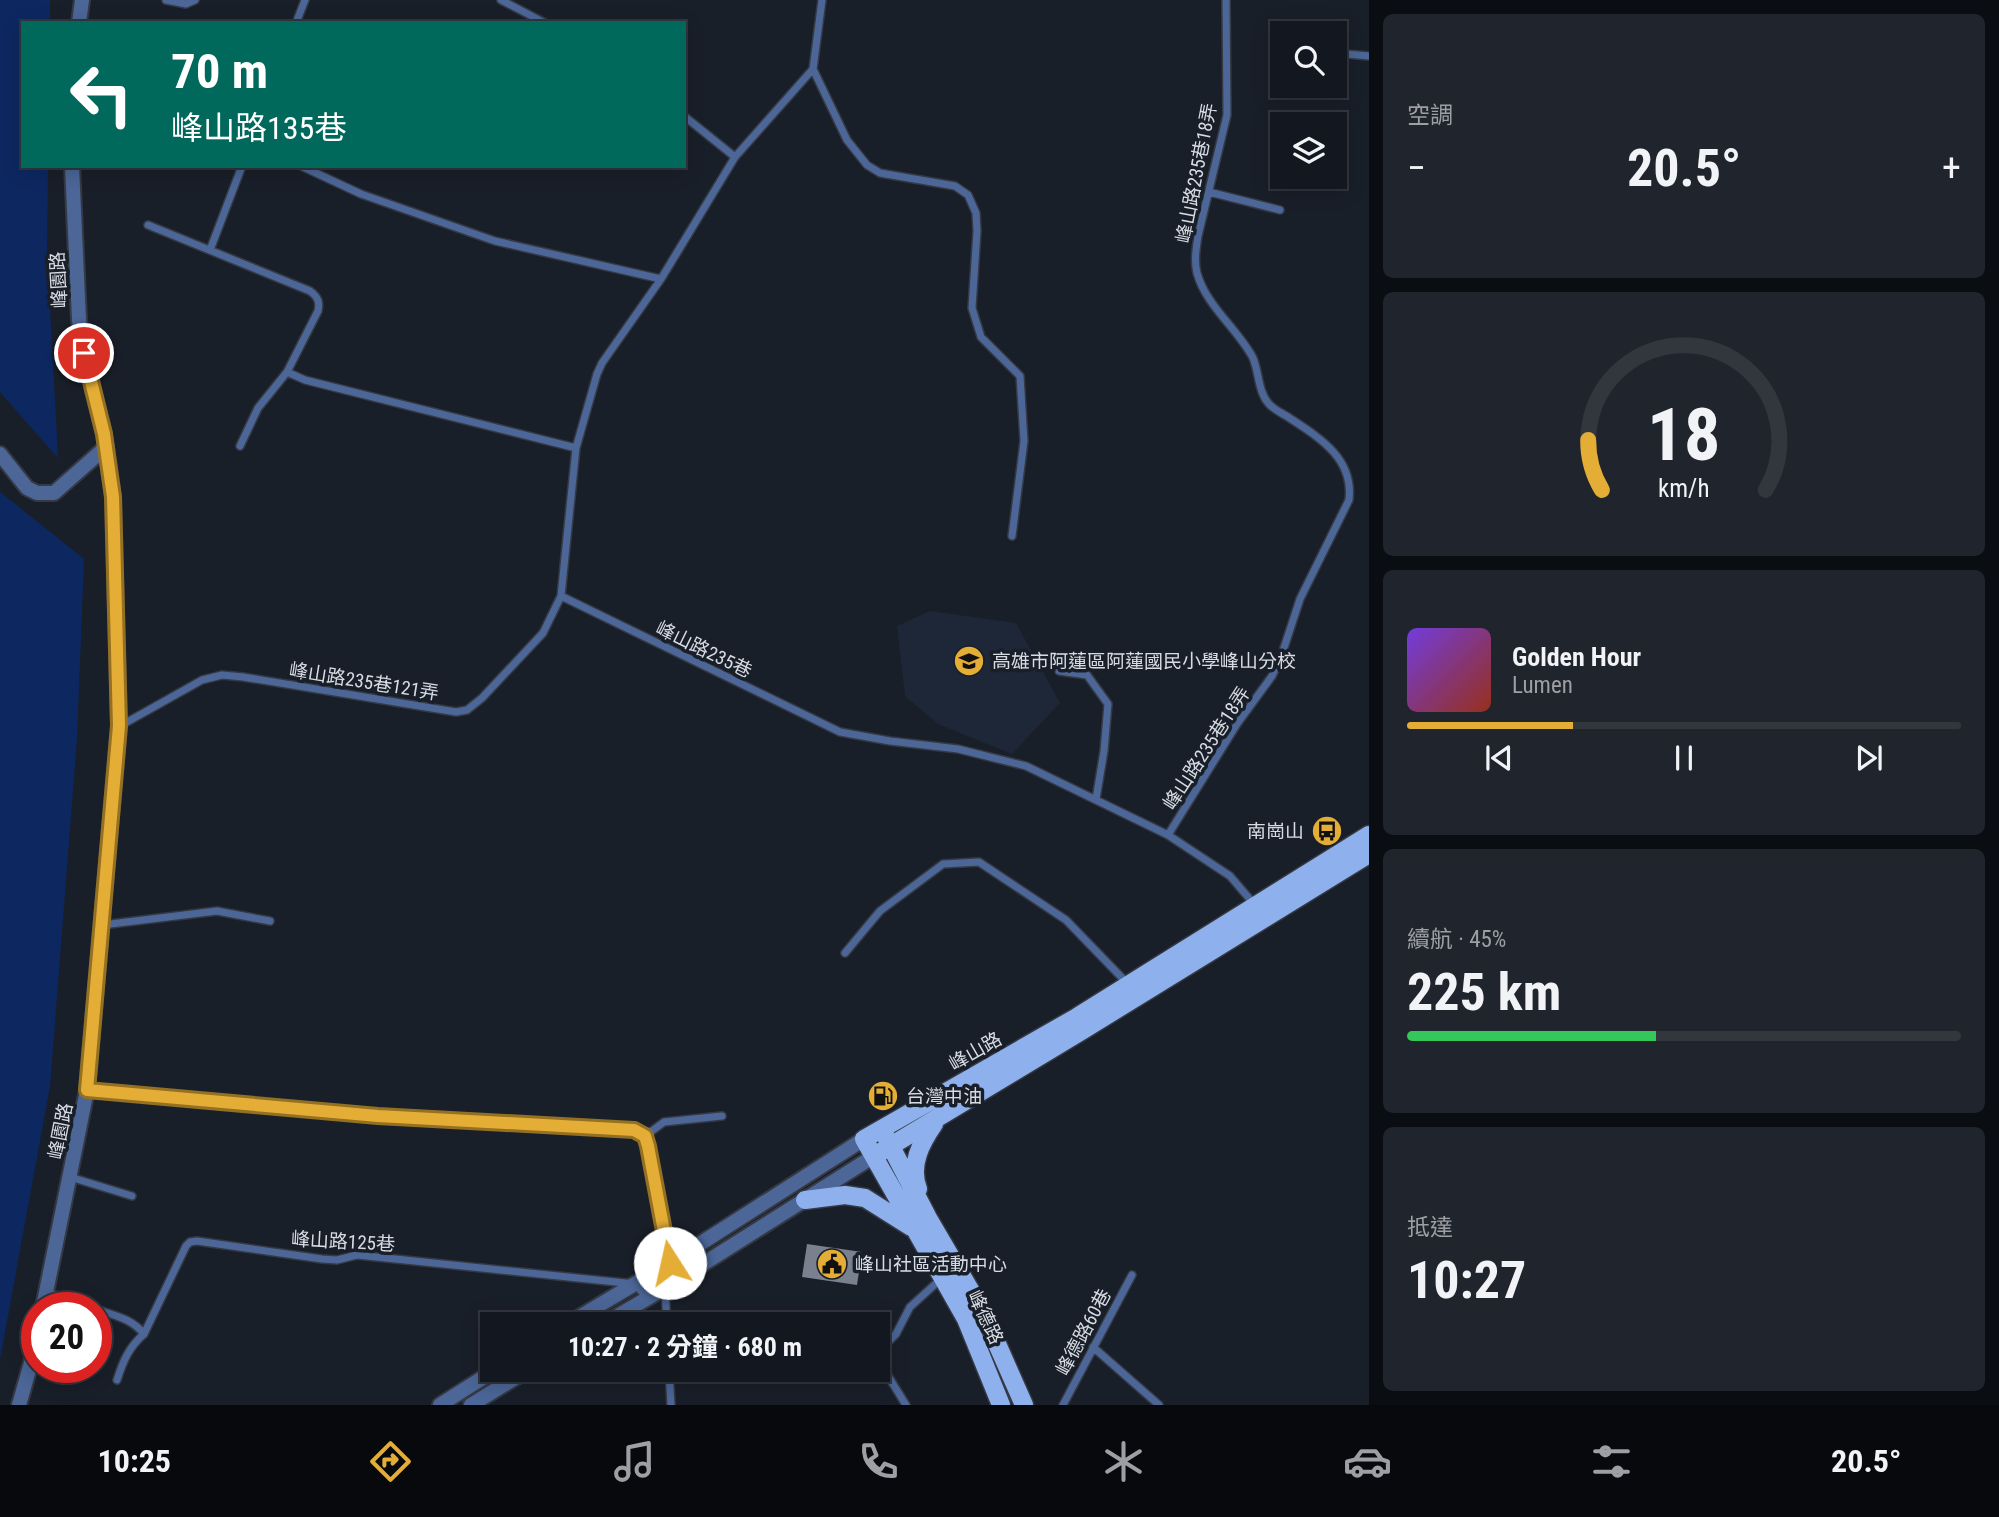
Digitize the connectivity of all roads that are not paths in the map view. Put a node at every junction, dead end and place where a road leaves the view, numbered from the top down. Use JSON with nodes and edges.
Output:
{"nodes":[{"id":1,"x":82,"y":0,"type":"edge"},
{"id":2,"x":166,"y":0,"type":"edge"},
{"id":3,"x":195,"y":0,"type":"edge"},
{"id":4,"x":304,"y":0,"type":"edge"},
{"id":5,"x":501,"y":0,"type":"edge"},
{"id":6,"x":822,"y":0,"type":"edge"},
{"id":7,"x":1226,"y":0,"type":"edge"},
{"id":8,"x":79,"y":21,"type":"edge"},
{"id":9,"x":297,"y":21,"type":"edge"},
{"id":10,"x":541,"y":21,"type":"edge"},
{"id":11,"x":1347,"y":54,"type":"edge"},
{"id":12,"x":1369,"y":56,"type":"edge"},
{"id":13,"x":813,"y":69,"type":"junction"},
{"id":14,"x":686,"y":118,"type":"edge"},
{"id":15,"x":735,"y":157,"type":"junction"},
{"id":16,"x":72,"y":168,"type":"edge"},
{"id":17,"x":241,"y":168,"type":"edge"},
{"id":18,"x":305,"y":168,"type":"edge"},
{"id":19,"x":1209,"y":192,"type":"junction"},
{"id":20,"x":1280,"y":211,"type":"dead end"},
{"id":21,"x":148,"y":225,"type":"dead end"},
{"id":22,"x":211,"y":250,"type":"junction"},
{"id":23,"x":661,"y":279,"type":"junction"},
{"id":24,"x":286,"y":372,"type":"junction"},
{"id":25,"x":240,"y":446,"type":"dead end"},
{"id":26,"x":106,"y":447,"type":"junction"},
{"id":27,"x":576,"y":448,"type":"junction"},
{"id":28,"x":0,"y":454,"type":"edge"},
{"id":29,"x":1012,"y":536,"type":"dead end"},
{"id":30,"x":561,"y":596,"type":"junction"},
{"id":31,"x":1059,"y":671,"type":"dead end"},
{"id":32,"x":119,"y":726,"type":"junction"},
{"id":33,"x":1096,"y":799,"type":"junction"},
{"id":34,"x":1168,"y":835,"type":"junction"},
{"id":35,"x":1369,"y":835,"type":"edge"},
{"id":36,"x":1369,"y":854,"type":"edge"},
{"id":37,"x":1259,"y":912,"type":"junction"},
{"id":38,"x":270,"y":921,"type":"dead end"},
{"id":39,"x":102,"y":925,"type":"junction"},
{"id":40,"x":845,"y":953,"type":"dead end"},
{"id":41,"x":1128,"y":985,"type":"junction"},
{"id":42,"x":87,"y":1090,"type":"junction"},
{"id":43,"x":722,"y":1116,"type":"dead end"},
{"id":44,"x":939,"y":1118,"type":"junction"},
{"id":45,"x":881,"y":1129,"type":"junction"},
{"id":46,"x":645,"y":1136,"type":"junction"},
{"id":47,"x":864,"y":1139,"type":"junction"},
{"id":48,"x":890,"y":1146,"type":"junction"},
{"id":49,"x":874,"y":1156,"type":"junction"},
{"id":50,"x":70,"y":1177,"type":"junction"},
{"id":51,"x":132,"y":1196,"type":"dead end"},
{"id":52,"x":805,"y":1200,"type":"junction"},
{"id":53,"x":921,"y":1224,"type":"junction"},
{"id":54,"x":670,"y":1263,"type":"junction"},
{"id":55,"x":1132,"y":1275,"type":"dead end"},
{"id":56,"x":943,"y":1277,"type":"junction"},
{"id":57,"x":635,"y":1284,"type":"junction"},
{"id":58,"x":665,"y":1288,"type":"junction"},
{"id":59,"x":46,"y":1292,"type":"edge"},
{"id":60,"x":647,"y":1297,"type":"junction"},
{"id":61,"x":588,"y":1312,"type":"edge"},
{"id":62,"x":623,"y":1312,"type":"edge"},
{"id":63,"x":666,"y":1312,"type":"edge"},
{"id":64,"x":112,"y":1314,"type":"edge"},
{"id":65,"x":144,"y":1334,"type":"junction"},
{"id":66,"x":890,"y":1341,"type":"edge"},
{"id":67,"x":1093,"y":1347,"type":"junction"},
{"id":68,"x":890,"y":1379,"type":"edge"},
{"id":69,"x":117,"y":1380,"type":"dead end"},
{"id":70,"x":480,"y":1380,"type":"edge"},
{"id":71,"x":508,"y":1382,"type":"edge"},
{"id":72,"x":670,"y":1382,"type":"edge"},
{"id":73,"x":25,"y":1383,"type":"edge"},
{"id":74,"x":19,"y":1405,"type":"edge"},
{"id":75,"x":440,"y":1405,"type":"edge"},
{"id":76,"x":471,"y":1405,"type":"edge"},
{"id":77,"x":671,"y":1405,"type":"edge"},
{"id":78,"x":905,"y":1405,"type":"edge"},
{"id":79,"x":1001,"y":1405,"type":"edge"},
{"id":80,"x":1024,"y":1405,"type":"edge"},
{"id":81,"x":1063,"y":1405,"type":"edge"},
{"id":82,"x":1159,"y":1405,"type":"edge"}],
"edges":[{"from":1,"to":8,"type":"street"},
{"from":2,"to":3,"type":"lane"},
{"from":4,"to":9,"type":"lane"},
{"from":5,"to":10,"type":"lane"},
{"from":6,"to":13,"type":"lane"},
{"from":7,"to":19,"type":"lane","name":"峰山路235巷18弄"},
{"from":11,"to":12,"type":"lane"},
{"from":13,"to":15,"type":"lane"},
{"from":13,"to":29,"type":"lane"},
{"from":14,"to":15,"type":"lane"},
{"from":15,"to":23,"type":"lane"},
{"from":16,"to":26,"type":"street","name":"峰園路"},
{"from":17,"to":22,"type":"lane"},
{"from":18,"to":23,"type":"lane"},
{"from":19,"to":20,"type":"lane"},
{"from":19,"to":34,"type":"lane","name":"峰山路235巷18弄"},
{"from":21,"to":22,"type":"lane"},
{"from":22,"to":24,"type":"lane"},
{"from":23,"to":27,"type":"lane"},
{"from":24,"to":25,"type":"lane"},
{"from":24,"to":27,"type":"lane"},
{"from":26,"to":28,"type":"street"},
{"from":26,"to":32,"type":"street","name":"峰園路"},
{"from":27,"to":30,"type":"lane"},
{"from":30,"to":32,"type":"lane","name":"峰山路235巷121弄"},
{"from":30,"to":33,"type":"lane","name":"峰山路235巷"},
{"from":31,"to":33,"type":"lane"},
{"from":32,"to":39,"type":"street","name":"峰園路"},
{"from":33,"to":34,"type":"lane","name":"峰山路235巷"},
{"from":34,"to":37,"type":"lane","name":"峰山路235巷"},
{"from":35,"to":37,"type":"main road","name":"峰山路"},
{"from":36,"to":37,"type":"main road","name":"峰山路"},
{"from":37,"to":41,"type":"main road","name":"峰山路"},
{"from":37,"to":44,"type":"main road","name":"峰山路"},
{"from":38,"to":39,"type":"lane"},
{"from":39,"to":42,"type":"street","name":"峰園路"},
{"from":40,"to":41,"type":"lane"},
{"from":41,"to":45,"type":"main road","name":"峰山路"},
{"from":42,"to":46,"type":"lane"},
{"from":42,"to":50,"type":"street","name":"峰園路"},
{"from":43,"to":46,"type":"lane"},
{"from":44,"to":48,"type":"main road","name":"峰山路"},
{"from":44,"to":53,"type":"main road"},
{"from":45,"to":47,"type":"main road","name":"峰山路"},
{"from":45,"to":48,"type":"main road","name":"峰德路"},
{"from":46,"to":54,"type":"lane"},
{"from":47,"to":49,"type":"main road","name":"峰德路"},
{"from":47,"to":54,"type":"street","name":"峰山路"},
{"from":48,"to":49,"type":"main road","name":"峰山路"},
{"from":48,"to":53,"type":"main road","name":"峰德路"},
{"from":49,"to":52,"type":"street"},
{"from":49,"to":53,"type":"main road","name":"峰德路"},
{"from":50,"to":51,"type":"lane"},
{"from":50,"to":59,"type":"street","name":"峰園路"},
{"from":52,"to":53,"type":"main road"},
{"from":52,"to":58,"type":"street"},
{"from":53,"to":56,"type":"main road","name":"峰德路"},
{"from":53,"to":80,"type":"main road","name":"峰德路"},
{"from":54,"to":57,"type":"street","name":"峰山路"},
{"from":55,"to":67,"type":"lane","name":"峰德路60巷"},
{"from":56,"to":66,"type":"lane"},
{"from":56,"to":79,"type":"main road","name":"峰德路"},
{"from":57,"to":60,"type":"lane"},
{"from":57,"to":61,"type":"street","name":"峰山路"},
{"from":57,"to":65,"type":"lane","name":"峰山路125巷"},
{"from":58,"to":60,"type":"street"},
{"from":58,"to":63,"type":"lane"},
{"from":60,"to":62,"type":"street"},
{"from":64,"to":65,"type":"lane"},
{"from":65,"to":69,"type":"lane","name":"峰山路125巷"},
{"from":67,"to":81,"type":"lane","name":"峰德路60巷"},
{"from":67,"to":82,"type":"lane"},
{"from":68,"to":78,"type":"lane"},
{"from":70,"to":75,"type":"street"},
{"from":71,"to":76,"type":"street"},
{"from":72,"to":77,"type":"lane"},
{"from":73,"to":74,"type":"street"}]}
